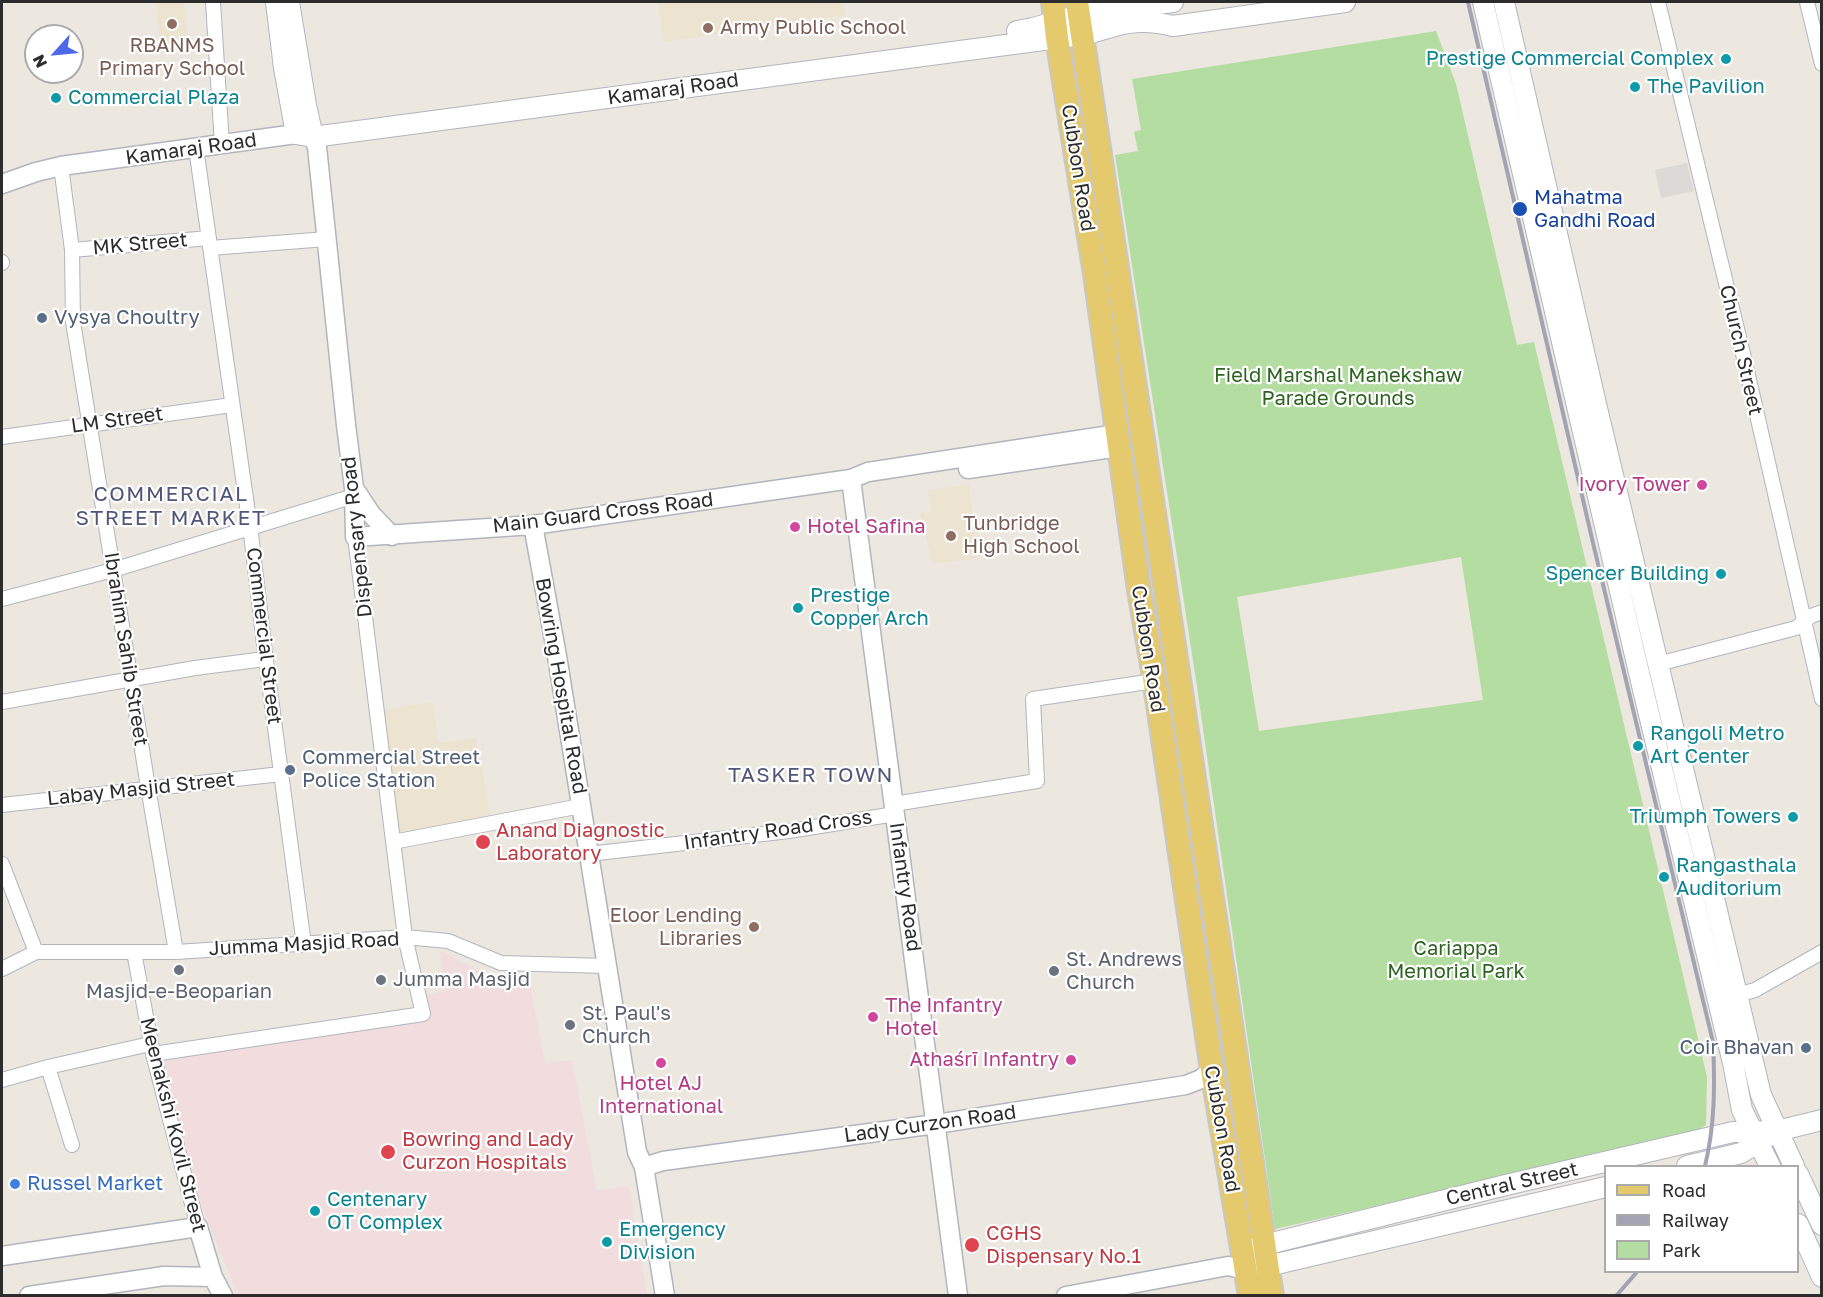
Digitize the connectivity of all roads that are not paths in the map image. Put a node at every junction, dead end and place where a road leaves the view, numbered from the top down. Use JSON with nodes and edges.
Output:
{"nodes":[{"id":1,"x":213,"y":2,"type":"edge"},
{"id":2,"x":276,"y":2,"type":"edge"},
{"id":3,"x":289,"y":2,"type":"edge"},
{"id":4,"x":1173,"y":2,"type":"edge"},
{"id":5,"x":1345,"y":2,"type":"edge"},
{"id":6,"x":1483,"y":2,"type":"edge"},
{"id":7,"x":1504,"y":2,"type":"edge"},
{"id":8,"x":1658,"y":2,"type":"edge"},
{"id":9,"x":1807,"y":2,"type":"edge"},
{"id":10,"x":1317,"y":3,"type":"edge"},
{"id":11,"x":1079,"y":17,"type":"edge"},
{"id":12,"x":1055,"y":20,"type":"edge"},
{"id":13,"x":1821,"y":64,"type":"edge"},
{"id":14,"x":307,"y":132,"type":"junction"},
{"id":15,"x":222,"y":145,"type":"junction"},
{"id":16,"x":196,"y":148,"type":"junction"},
{"id":17,"x":61,"y":166,"type":"junction"},
{"id":18,"x":2,"y":184,"type":"edge"},
{"id":19,"x":327,"y":239,"type":"junction"},
{"id":20,"x":209,"y":243,"type":"junction"},
{"id":21,"x":1114,"y":247,"type":"junction"},
{"id":22,"x":1091,"y":249,"type":"junction"},
{"id":23,"x":72,"y":250,"type":"junction"},
{"id":24,"x":1113,"y":404,"type":"junction"},
{"id":25,"x":232,"y":405,"type":"junction"},
{"id":26,"x":89,"y":423,"type":"junction"},
{"id":27,"x":2,"y":436,"type":"edge"},
{"id":28,"x":1079,"y":439,"type":"junction"},
{"id":29,"x":1118,"y":441,"type":"junction"},
{"id":30,"x":851,"y":479,"type":"junction"},
{"id":31,"x":354,"y":492,"type":"junction"},
{"id":32,"x":533,"y":525,"type":"junction"},
{"id":33,"x":250,"y":527,"type":"junction"},
{"id":34,"x":392,"y":536,"type":"junction"},
{"id":35,"x":355,"y":537,"type":"junction"},
{"id":36,"x":113,"y":570,"type":"junction"},
{"id":37,"x":1164,"y":587,"type":"junction"},
{"id":38,"x":1138,"y":590,"type":"junction"},
{"id":39,"x":2,"y":599,"type":"edge"},
{"id":40,"x":1821,"y":612,"type":"edge"},
{"id":41,"x":1804,"y":622,"type":"junction"},
{"id":42,"x":265,"y":659,"type":"junction"},
{"id":43,"x":1658,"y":664,"type":"junction"},
{"id":44,"x":131,"y":679,"type":"junction"},
{"id":45,"x":1154,"y":681,"type":"junction"},
{"id":46,"x":1821,"y":699,"type":"edge"},
{"id":47,"x":2,"y":702,"type":"edge"},
{"id":48,"x":281,"y":774,"type":"junction"},
{"id":49,"x":1192,"y":774,"type":"junction"},
{"id":50,"x":1169,"y":778,"type":"junction"},
{"id":51,"x":148,"y":787,"type":"junction"},
{"id":52,"x":2,"y":805,"type":"edge"},
{"id":53,"x":581,"y":806,"type":"junction"},
{"id":54,"x":895,"y":809,"type":"junction"},
{"id":55,"x":393,"y":842,"type":"junction"},
{"id":56,"x":589,"y":854,"type":"junction"},
{"id":57,"x":2,"y":864,"type":"edge"},
{"id":58,"x":405,"y":937,"type":"junction"},
{"id":59,"x":304,"y":945,"type":"junction"},
{"id":60,"x":36,"y":952,"type":"junction"},
{"id":61,"x":134,"y":952,"type":"junction"},
{"id":62,"x":176,"y":952,"type":"junction"},
{"id":63,"x":1821,"y":952,"type":"edge"},
{"id":64,"x":606,"y":966,"type":"junction"},
{"id":65,"x":2,"y":969,"type":"edge"},
{"id":66,"x":1737,"y":995,"type":"junction"},
{"id":67,"x":152,"y":1049,"type":"junction"},
{"id":68,"x":48,"y":1067,"type":"junction"},
{"id":69,"x":1212,"y":1070,"type":"junction"},
{"id":70,"x":2,"y":1080,"type":"edge"},
{"id":71,"x":1821,"y":1119,"type":"edge"},
{"id":72,"x":936,"y":1124,"type":"junction"},
{"id":73,"x":1777,"y":1131,"type":"junction"},
{"id":74,"x":1754,"y":1137,"type":"junction"},
{"id":75,"x":72,"y":1145,"type":"dead end"},
{"id":76,"x":1695,"y":1165,"type":"edge"},
{"id":77,"x":1769,"y":1165,"type":"edge"},
{"id":78,"x":1793,"y":1165,"type":"edge"},
{"id":79,"x":644,"y":1167,"type":"junction"},
{"id":80,"x":1799,"y":1178,"type":"edge"},
{"id":81,"x":1506,"y":1185,"type":"junction"},
{"id":82,"x":1604,"y":1187,"type":"edge"},
{"id":83,"x":1512,"y":1210,"type":"junction"},
{"id":84,"x":1821,"y":1225,"type":"edge"},
{"id":85,"x":198,"y":1227,"type":"junction"},
{"id":86,"x":1799,"y":1228,"type":"edge"},
{"id":87,"x":2,"y":1256,"type":"edge"},
{"id":88,"x":1250,"y":1260,"type":"junction"},
{"id":89,"x":1821,"y":1276,"type":"edge"},
{"id":90,"x":213,"y":1277,"type":"junction"},
{"id":91,"x":36,"y":1295,"type":"edge"},
{"id":92,"x":223,"y":1296,"type":"edge"},
{"id":93,"x":665,"y":1296,"type":"edge"},
{"id":94,"x":958,"y":1296,"type":"edge"},
{"id":95,"x":1066,"y":1296,"type":"edge"},
{"id":96,"x":1250,"y":1296,"type":"edge"},
{"id":97,"x":1272,"y":1296,"type":"edge"}],
"edges":[{"from":1,"to":15,"type":"street"},
{"from":2,"to":14,"type":"main road"},
{"from":3,"to":14,"type":"main road"},
{"from":4,"to":11,"type":"main road","name":"Kamaraj Road"},
{"from":5,"to":10,"type":"main road","name":"Kamaraj Road"},
{"from":6,"to":74,"type":"main road"},
{"from":7,"to":43,"type":"main road"},
{"from":8,"to":41,"type":"street","name":"Church Street"},
{"from":9,"to":13,"type":"street"},
{"from":10,"to":11,"type":"main road","name":"Kamaraj Road"},
{"from":11,"to":12,"type":"main road","name":"Kamaraj Road"},
{"from":11,"to":21,"type":"main road","name":"Cubbon Road"},
{"from":12,"to":14,"type":"main road","name":"Kamaraj Road"},
{"from":12,"to":22,"type":"main road","name":"Cubbon Road"},
{"from":14,"to":15,"type":"street","name":"Kamaraj Road"},
{"from":14,"to":19,"type":"street","name":"Dispensary Road"},
{"from":15,"to":16,"type":"street","name":"Kamaraj Road"},
{"from":16,"to":17,"type":"street","name":"Kamaraj Road"},
{"from":16,"to":20,"type":"street","name":"Commercial Street"},
{"from":17,"to":18,"type":"street","name":"Kamaraj Road"},
{"from":17,"to":23,"type":"street","name":"Ibrahim Sahib Street"},
{"from":19,"to":20,"type":"street","name":"MK Street"},
{"from":19,"to":31,"type":"street","name":"Dispensary Road"},
{"from":20,"to":23,"type":"street","name":"MK Street"},
{"from":20,"to":25,"type":"street","name":"Commercial Street"},
{"from":21,"to":22,"type":"main road"},
{"from":21,"to":37,"type":"main road","name":"Cubbon Road"},
{"from":22,"to":24,"type":"main road","name":"Cubbon Road"},
{"from":23,"to":26,"type":"street","name":"Ibrahim Sahib Street"},
{"from":24,"to":28,"type":"street"},
{"from":24,"to":29,"type":"main road","name":"Cubbon Road"},
{"from":25,"to":26,"type":"street","name":"LM Street"},
{"from":25,"to":33,"type":"street","name":"Commercial Street"},
{"from":26,"to":27,"type":"street","name":"LM Street"},
{"from":26,"to":36,"type":"street","name":"Ibrahim Sahib Street"},
{"from":28,"to":29,"type":"street","name":"Main Guard Cross Road"},
{"from":28,"to":30,"type":"street","name":"Main Guard Cross Road"},
{"from":29,"to":30,"type":"street","name":"Main Guard Cross Road"},
{"from":29,"to":38,"type":"main road","name":"Cubbon Road"},
{"from":30,"to":32,"type":"street","name":"Main Guard Cross Road"},
{"from":30,"to":54,"type":"street","name":"Infantry Road"},
{"from":31,"to":33,"type":"street"},
{"from":31,"to":34,"type":"street"},
{"from":31,"to":35,"type":"street","name":"Dispensary Road"},
{"from":32,"to":34,"type":"street","name":"Main Guard Cross Road"},
{"from":32,"to":53,"type":"street","name":"Bowring Hospital Road"},
{"from":33,"to":36,"type":"street"},
{"from":33,"to":42,"type":"street","name":"Commercial Street"},
{"from":34,"to":35,"type":"street","name":"Main Guard Cross Road"},
{"from":35,"to":55,"type":"street","name":"Dispensary Road"},
{"from":36,"to":39,"type":"street"},
{"from":36,"to":44,"type":"street","name":"Ibrahim Sahib Street"},
{"from":37,"to":38,"type":"main road"},
{"from":37,"to":49,"type":"main road","name":"Cubbon Road"},
{"from":38,"to":45,"type":"main road","name":"Cubbon Road"},
{"from":40,"to":41,"type":"street"},
{"from":41,"to":43,"type":"street"},
{"from":41,"to":46,"type":"street","name":"Church Street"},
{"from":42,"to":44,"type":"street"},
{"from":42,"to":48,"type":"street","name":"Commercial Street"},
{"from":43,"to":66,"type":"main road"},
{"from":44,"to":47,"type":"street"},
{"from":44,"to":51,"type":"street","name":"Ibrahim Sahib Street"},
{"from":45,"to":50,"type":"main road","name":"Cubbon Road"},
{"from":45,"to":54,"type":"street","name":"Infantry Road Cross"},
{"from":48,"to":51,"type":"street","name":"Labay Masjid Street"},
{"from":48,"to":59,"type":"street","name":"Commercial Street"},
{"from":49,"to":50,"type":"main road"},
{"from":49,"to":88,"type":"main road","name":"Cubbon Road"},
{"from":50,"to":69,"type":"main road","name":"Cubbon Road"},
{"from":51,"to":52,"type":"street","name":"Labay Masjid Street"},
{"from":51,"to":62,"type":"street","name":"Ibrahim Sahib Street"},
{"from":53,"to":55,"type":"street"},
{"from":53,"to":56,"type":"street","name":"Bowring Hospital Road"},
{"from":54,"to":56,"type":"street","name":"Infantry Road Cross"},
{"from":54,"to":72,"type":"street","name":"Infantry Road"},
{"from":55,"to":58,"type":"street","name":"Dispensary Road"},
{"from":56,"to":64,"type":"street","name":"Bowring Hospital Road"},
{"from":57,"to":60,"type":"street"},
{"from":58,"to":59,"type":"street","name":"Jumma Masjid Road"},
{"from":58,"to":64,"type":"street","name":"Jumma Masjid Road"},
{"from":58,"to":67,"type":"street","name":"Dispensary Road"},
{"from":59,"to":62,"type":"street","name":"Jumma Masjid Road"},
{"from":60,"to":61,"type":"street","name":"Jumma Masjid Road"},
{"from":60,"to":65,"type":"street","name":"Jumma Masjid Road"},
{"from":61,"to":62,"type":"street","name":"Jumma Masjid Road"},
{"from":61,"to":67,"type":"street","name":"Meenakshi Kovil Street"},
{"from":63,"to":66,"type":"street"},
{"from":64,"to":79,"type":"street","name":"Bowring Hospital Road"},
{"from":66,"to":73,"type":"main road"},
{"from":67,"to":68,"type":"street"},
{"from":67,"to":85,"type":"street","name":"Meenakshi Kovil Street"},
{"from":68,"to":70,"type":"street"},
{"from":68,"to":75,"type":"street"},
{"from":69,"to":72,"type":"street","name":"Lady Curzon Road"},
{"from":69,"to":88,"type":"main road","name":"Cubbon Road"},
{"from":71,"to":73,"type":"main road","name":"Central Street"},
{"from":72,"to":79,"type":"street","name":"Lady Curzon Road"},
{"from":72,"to":94,"type":"street","name":"Infantry Road"},
{"from":73,"to":74,"type":"main road","name":"Central Street"},
{"from":73,"to":78,"type":"main road"},
{"from":74,"to":76,"type":"main road","name":"Central Street"},
{"from":74,"to":77,"type":"main road"},
{"from":74,"to":81,"type":"main road","name":"Central Street"},
{"from":79,"to":93,"type":"street","name":"Bowring Hospital Road"},
{"from":80,"to":84,"type":"main road"},
{"from":81,"to":83,"type":"main road"},
{"from":81,"to":88,"type":"main road","name":"Central Street"},
{"from":82,"to":83,"type":"main road","name":"Central Street"},
{"from":83,"to":88,"type":"main road","name":"Central Street"},
{"from":85,"to":87,"type":"street"},
{"from":85,"to":90,"type":"street","name":"Meenakshi Kovil Street"},
{"from":86,"to":89,"type":"main road"},
{"from":88,"to":95,"type":"street","name":"Central Street"},
{"from":88,"to":96,"type":"main road","name":"Cubbon Road"},
{"from":88,"to":97,"type":"main road","name":"Cubbon Road"},
{"from":90,"to":91,"type":"street"},
{"from":90,"to":92,"type":"street","name":"Meenakshi Kovil Street"}]}
